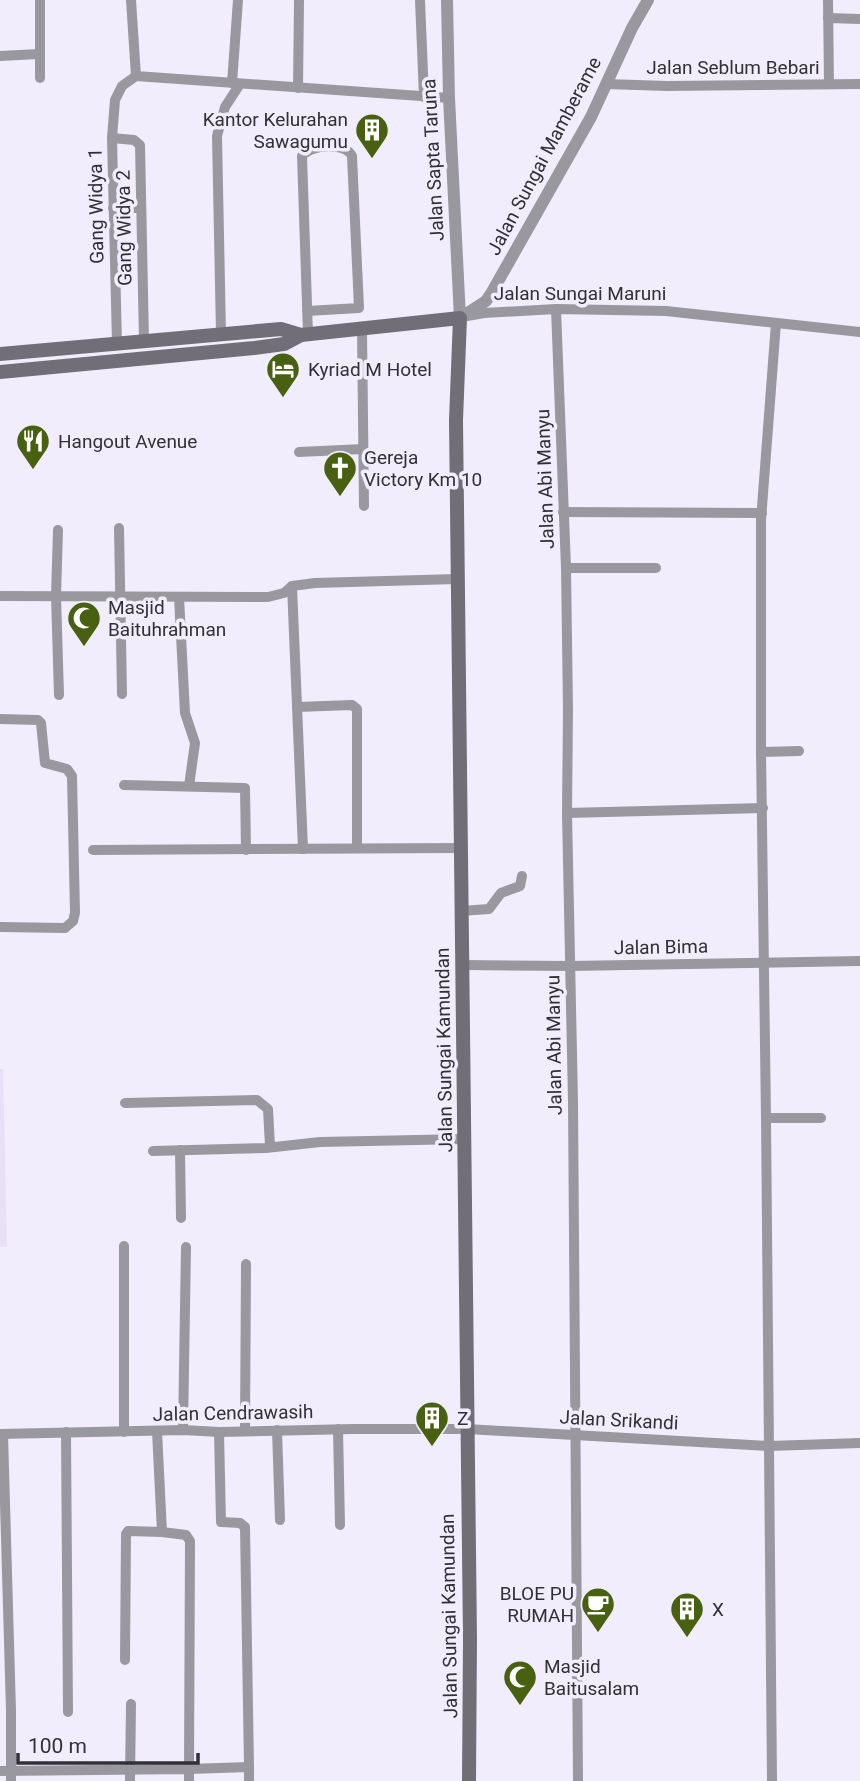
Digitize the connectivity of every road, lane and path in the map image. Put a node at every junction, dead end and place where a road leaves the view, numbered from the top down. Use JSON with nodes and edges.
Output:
{"nodes":[{"id":1,"x":40,"y":0,"type":"edge"},
{"id":2,"x":131,"y":0,"type":"edge"},
{"id":3,"x":237,"y":0,"type":"edge"},
{"id":4,"x":299,"y":0,"type":"edge"},
{"id":5,"x":420,"y":0,"type":"edge"},
{"id":6,"x":447,"y":0,"type":"edge"},
{"id":7,"x":648,"y":0,"type":"edge"},
{"id":8,"x":828,"y":0,"type":"edge"},
{"id":9,"x":828,"y":18,"type":"junction"},
{"id":10,"x":860,"y":19,"type":"edge"},
{"id":11,"x":39,"y":54,"type":"junction"},
{"id":12,"x":0,"y":56,"type":"edge"},
{"id":13,"x":136,"y":76,"type":"junction"},
{"id":14,"x":40,"y":78,"type":"dead end"},
{"id":15,"x":236,"y":83,"type":"junction"},
{"id":16,"x":606,"y":84,"type":"junction"},
{"id":17,"x":829,"y":84,"type":"junction"},
{"id":18,"x":860,"y":84,"type":"edge"},
{"id":19,"x":298,"y":88,"type":"junction"},
{"id":20,"x":424,"y":97,"type":"junction"},
{"id":21,"x":449,"y":98,"type":"junction"},
{"id":22,"x":112,"y":138,"type":"junction"},
{"id":23,"x":113,"y":208,"type":"junction"},
{"id":24,"x":140,"y":208,"type":"junction"},
{"id":25,"x":556,"y":309,"type":"junction"},
{"id":26,"x":307,"y":311,"type":"junction"},
{"id":27,"x":460,"y":318,"type":"junction"},
{"id":28,"x":776,"y":323,"type":"junction"},
{"id":29,"x":362,"y":329,"type":"junction"},
{"id":30,"x":860,"y":332,"type":"edge"},
{"id":31,"x":221,"y":334,"type":"junction"},
{"id":32,"x":304,"y":334,"type":"junction"},
{"id":33,"x":144,"y":341,"type":"junction"},
{"id":34,"x":117,"y":344,"type":"junction"},
{"id":35,"x":0,"y":354,"type":"edge"},
{"id":36,"x":0,"y":372,"type":"edge"},
{"id":37,"x":363,"y":449,"type":"junction"},
{"id":38,"x":299,"y":452,"type":"dead end"},
{"id":39,"x":364,"y":506,"type":"dead end"},
{"id":40,"x":563,"y":512,"type":"junction"},
{"id":41,"x":762,"y":513,"type":"junction"},
{"id":42,"x":119,"y":528,"type":"dead end"},
{"id":43,"x":58,"y":530,"type":"dead end"},
{"id":44,"x":566,"y":568,"type":"junction"},
{"id":45,"x":656,"y":568,"type":"dead end"},
{"id":46,"x":457,"y":579,"type":"junction"},
{"id":47,"x":292,"y":586,"type":"junction"},
{"id":48,"x":0,"y":596,"type":"edge"},
{"id":49,"x":56,"y":596,"type":"junction"},
{"id":50,"x":179,"y":597,"type":"junction"},
{"id":51,"x":118,"y":598,"type":"junction"},
{"id":52,"x":122,"y":694,"type":"dead end"},
{"id":53,"x":59,"y":695,"type":"dead end"},
{"id":54,"x":297,"y":706,"type":"junction"},
{"id":55,"x":0,"y":719,"type":"edge"},
{"id":56,"x":799,"y":751,"type":"dead end"},
{"id":57,"x":761,"y":752,"type":"junction"},
{"id":58,"x":124,"y":785,"type":"dead end"},
{"id":59,"x":189,"y":786,"type":"junction"},
{"id":60,"x":763,"y":808,"type":"junction"},
{"id":61,"x":567,"y":813,"type":"junction"},
{"id":62,"x":357,"y":848,"type":"junction"},
{"id":63,"x":460,"y":848,"type":"junction"},
{"id":64,"x":303,"y":849,"type":"junction"},
{"id":65,"x":93,"y":850,"type":"dead end"},
{"id":66,"x":246,"y":850,"type":"junction"},
{"id":67,"x":522,"y":876,"type":"dead end"},
{"id":68,"x":461,"y":911,"type":"junction"},
{"id":69,"x":0,"y":927,"type":"edge"},
{"id":70,"x":860,"y":961,"type":"edge"},
{"id":71,"x":763,"y":964,"type":"junction"},
{"id":72,"x":462,"y":965,"type":"junction"},
{"id":73,"x":570,"y":966,"type":"junction"},
{"id":74,"x":125,"y":1103,"type":"dead end"},
{"id":75,"x":766,"y":1118,"type":"junction"},
{"id":76,"x":821,"y":1118,"type":"dead end"},
{"id":77,"x":465,"y":1139,"type":"junction"},
{"id":78,"x":270,"y":1146,"type":"junction"},
{"id":79,"x":180,"y":1150,"type":"junction"},
{"id":80,"x":153,"y":1151,"type":"dead end"},
{"id":81,"x":181,"y":1218,"type":"dead end"},
{"id":82,"x":124,"y":1246,"type":"dead end"},
{"id":83,"x":186,"y":1247,"type":"dead end"},
{"id":84,"x":246,"y":1264,"type":"dead end"},
{"id":85,"x":338,"y":1429,"type":"junction"},
{"id":86,"x":467,"y":1429,"type":"junction"},
{"id":87,"x":183,"y":1430,"type":"junction"},
{"id":88,"x":245,"y":1430,"type":"junction"},
{"id":89,"x":277,"y":1430,"type":"junction"},
{"id":90,"x":157,"y":1431,"type":"junction"},
{"id":91,"x":66,"y":1432,"type":"junction"},
{"id":92,"x":124,"y":1432,"type":"junction"},
{"id":93,"x":219,"y":1432,"type":"junction"},
{"id":94,"x":1,"y":1434,"type":"edge"},
{"id":95,"x":575,"y":1435,"type":"junction"},
{"id":96,"x":860,"y":1443,"type":"edge"},
{"id":97,"x":769,"y":1446,"type":"junction"},
{"id":98,"x":280,"y":1520,"type":"dead end"},
{"id":99,"x":340,"y":1525,"type":"dead end"},
{"id":100,"x":162,"y":1532,"type":"junction"},
{"id":101,"x":125,"y":1660,"type":"dead end"},
{"id":102,"x":131,"y":1704,"type":"dead end"},
{"id":103,"x":68,"y":1712,"type":"dead end"},
{"id":104,"x":249,"y":1767,"type":"junction"},
{"id":105,"x":189,"y":1769,"type":"junction"},
{"id":106,"x":7,"y":1774,"type":"edge"},
{"id":107,"x":70,"y":1776,"type":"edge"},
{"id":108,"x":130,"y":1776,"type":"edge"},
{"id":109,"x":189,"y":1781,"type":"edge"},
{"id":110,"x":249,"y":1781,"type":"edge"},
{"id":111,"x":469,"y":1781,"type":"edge"},
{"id":112,"x":578,"y":1781,"type":"edge"},
{"id":113,"x":772,"y":1781,"type":"edge"}],
"edges":[{"from":1,"to":11,"type":"street"},
{"from":2,"to":13,"type":"street"},
{"from":3,"to":15,"type":"street"},
{"from":4,"to":19,"type":"street"},
{"from":5,"to":20,"type":"street"},
{"from":6,"to":21,"type":"street","name":"Jalan Sapta Taruna"},
{"from":7,"to":16,"type":"street","name":"Jalan Sungai Mamberame"},
{"from":8,"to":9,"type":"street"},
{"from":9,"to":10,"type":"street"},
{"from":9,"to":17,"type":"street"},
{"from":11,"to":12,"type":"street"},
{"from":11,"to":14,"type":"street"},
{"from":13,"to":15,"type":"street"},
{"from":13,"to":22,"type":"street","name":"Gang Widya 1"},
{"from":15,"to":19,"type":"street"},
{"from":15,"to":31,"type":"street"},
{"from":16,"to":17,"type":"street","name":"Jalan Seblum Bebari"},
{"from":16,"to":27,"type":"street","name":"Jalan Sungai Mamberame"},
{"from":17,"to":18,"type":"street","name":"Jalan Seblum Bebari"},
{"from":19,"to":20,"type":"street"},
{"from":20,"to":21,"type":"street"},
{"from":21,"to":27,"type":"street","name":"Jalan Sapta Taruna"},
{"from":22,"to":23,"type":"street","name":"Gang Widya 1"},
{"from":22,"to":24,"type":"street","name":"Gang Widya 2"},
{"from":23,"to":24,"type":"street"},
{"from":23,"to":34,"type":"street","name":"Gang Widya 1"},
{"from":24,"to":33,"type":"street","name":"Gang Widya 2"},
{"from":25,"to":27,"type":"street","name":"Jalan Sungai Maruni"},
{"from":25,"to":28,"type":"street","name":"Jalan Sungai Maruni"},
{"from":25,"to":40,"type":"street","name":"Jalan Abi Manyu"},
{"from":26,"to":26,"type":"street"},
{"from":26,"to":32,"type":"street"},
{"from":27,"to":29,"type":"main road","name":"Jalan Sungai Maruni"},
{"from":27,"to":46,"type":"main road","name":"Jalan Sungai Kamundan"},
{"from":28,"to":30,"type":"street","name":"Jalan Sungai Maruni"},
{"from":28,"to":41,"type":"street"},
{"from":29,"to":32,"type":"main road","name":"Jalan Sungai Maruni"},
{"from":29,"to":37,"type":"street"},
{"from":31,"to":32,"type":"main road","name":"Jalan Sungai Maruni"},
{"from":31,"to":33,"type":"main road","name":"Jalan Sungai Maruni"},
{"from":32,"to":36,"type":"main road","name":"Jalan Sungai Maruni"},
{"from":33,"to":34,"type":"main road","name":"Jalan Sungai Maruni"},
{"from":34,"to":35,"type":"main road","name":"Jalan Sungai Maruni"},
{"from":37,"to":38,"type":"street"},
{"from":37,"to":39,"type":"street"},
{"from":40,"to":41,"type":"street"},
{"from":40,"to":44,"type":"street","name":"Jalan Abi Manyu"},
{"from":41,"to":57,"type":"street"},
{"from":42,"to":51,"type":"street"},
{"from":43,"to":49,"type":"street"},
{"from":44,"to":45,"type":"street"},
{"from":44,"to":61,"type":"street","name":"Jalan Abi Manyu"},
{"from":46,"to":47,"type":"street"},
{"from":46,"to":63,"type":"main road","name":"Jalan Sungai Kamundan"},
{"from":47,"to":50,"type":"street"},
{"from":47,"to":54,"type":"street"},
{"from":48,"to":49,"type":"street"},
{"from":49,"to":51,"type":"street"},
{"from":49,"to":53,"type":"street"},
{"from":50,"to":51,"type":"street"},
{"from":50,"to":59,"type":"street"},
{"from":51,"to":52,"type":"street"},
{"from":54,"to":62,"type":"street"},
{"from":54,"to":64,"type":"street"},
{"from":55,"to":69,"type":"street"},
{"from":56,"to":57,"type":"street"},
{"from":57,"to":60,"type":"street"},
{"from":58,"to":59,"type":"street"},
{"from":59,"to":66,"type":"street"},
{"from":60,"to":61,"type":"street"},
{"from":60,"to":71,"type":"street"},
{"from":61,"to":73,"type":"street","name":"Jalan Abi Manyu"},
{"from":62,"to":63,"type":"street"},
{"from":62,"to":64,"type":"street"},
{"from":63,"to":68,"type":"main road","name":"Jalan Sungai Kamundan"},
{"from":64,"to":66,"type":"street"},
{"from":65,"to":66,"type":"street"},
{"from":67,"to":68,"type":"street"},
{"from":68,"to":72,"type":"main road","name":"Jalan Sungai Kamundan"},
{"from":70,"to":71,"type":"street","name":"Jalan Bima"},
{"from":71,"to":73,"type":"street","name":"Jalan Bima"},
{"from":71,"to":75,"type":"street"},
{"from":72,"to":73,"type":"street","name":"Jalan Bima"},
{"from":72,"to":77,"type":"main road","name":"Jalan Sungai Kamundan"},
{"from":73,"to":95,"type":"street","name":"Jalan Abi Manyu"},
{"from":74,"to":78,"type":"street"},
{"from":75,"to":76,"type":"street"},
{"from":75,"to":97,"type":"street"},
{"from":77,"to":78,"type":"street"},
{"from":77,"to":86,"type":"main road","name":"Jalan Sungai Kamundan"},
{"from":78,"to":79,"type":"street"},
{"from":79,"to":80,"type":"street"},
{"from":79,"to":81,"type":"street"},
{"from":82,"to":92,"type":"street"},
{"from":83,"to":87,"type":"street"},
{"from":84,"to":88,"type":"street"},
{"from":85,"to":86,"type":"street","name":"Jalan Cendrawasih"},
{"from":85,"to":89,"type":"street","name":"Jalan Cendrawasih"},
{"from":85,"to":99,"type":"street"},
{"from":86,"to":95,"type":"street","name":"Jalan Srikandi"},
{"from":86,"to":111,"type":"main road","name":"Jalan Sungai Kamundan"},
{"from":87,"to":90,"type":"street","name":"Jalan Cendrawasih"},
{"from":87,"to":93,"type":"street","name":"Jalan Cendrawasih"},
{"from":88,"to":89,"type":"street","name":"Jalan Cendrawasih"},
{"from":88,"to":93,"type":"street","name":"Jalan Cendrawasih"},
{"from":89,"to":98,"type":"street"},
{"from":90,"to":92,"type":"street","name":"Jalan Cendrawasih"},
{"from":90,"to":100,"type":"street"},
{"from":91,"to":92,"type":"street","name":"Jalan Cendrawasih"},
{"from":91,"to":94,"type":"street","name":"Jalan Cendrawasih"},
{"from":91,"to":103,"type":"street"},
{"from":93,"to":104,"type":"street"},
{"from":94,"to":106,"type":"street"},
{"from":95,"to":97,"type":"street","name":"Jalan Srikandi"},
{"from":95,"to":112,"type":"street","name":"Jalan Abi Manyu"},
{"from":96,"to":97,"type":"street","name":"Jalan Srikandi"},
{"from":97,"to":113,"type":"street"},
{"from":100,"to":101,"type":"street"},
{"from":100,"to":105,"type":"street"},
{"from":102,"to":108,"type":"street"},
{"from":104,"to":105,"type":"street"},
{"from":104,"to":110,"type":"street"},
{"from":105,"to":108,"type":"street"},
{"from":105,"to":109,"type":"street"},
{"from":106,"to":107,"type":"street"},
{"from":107,"to":108,"type":"street"}]}
